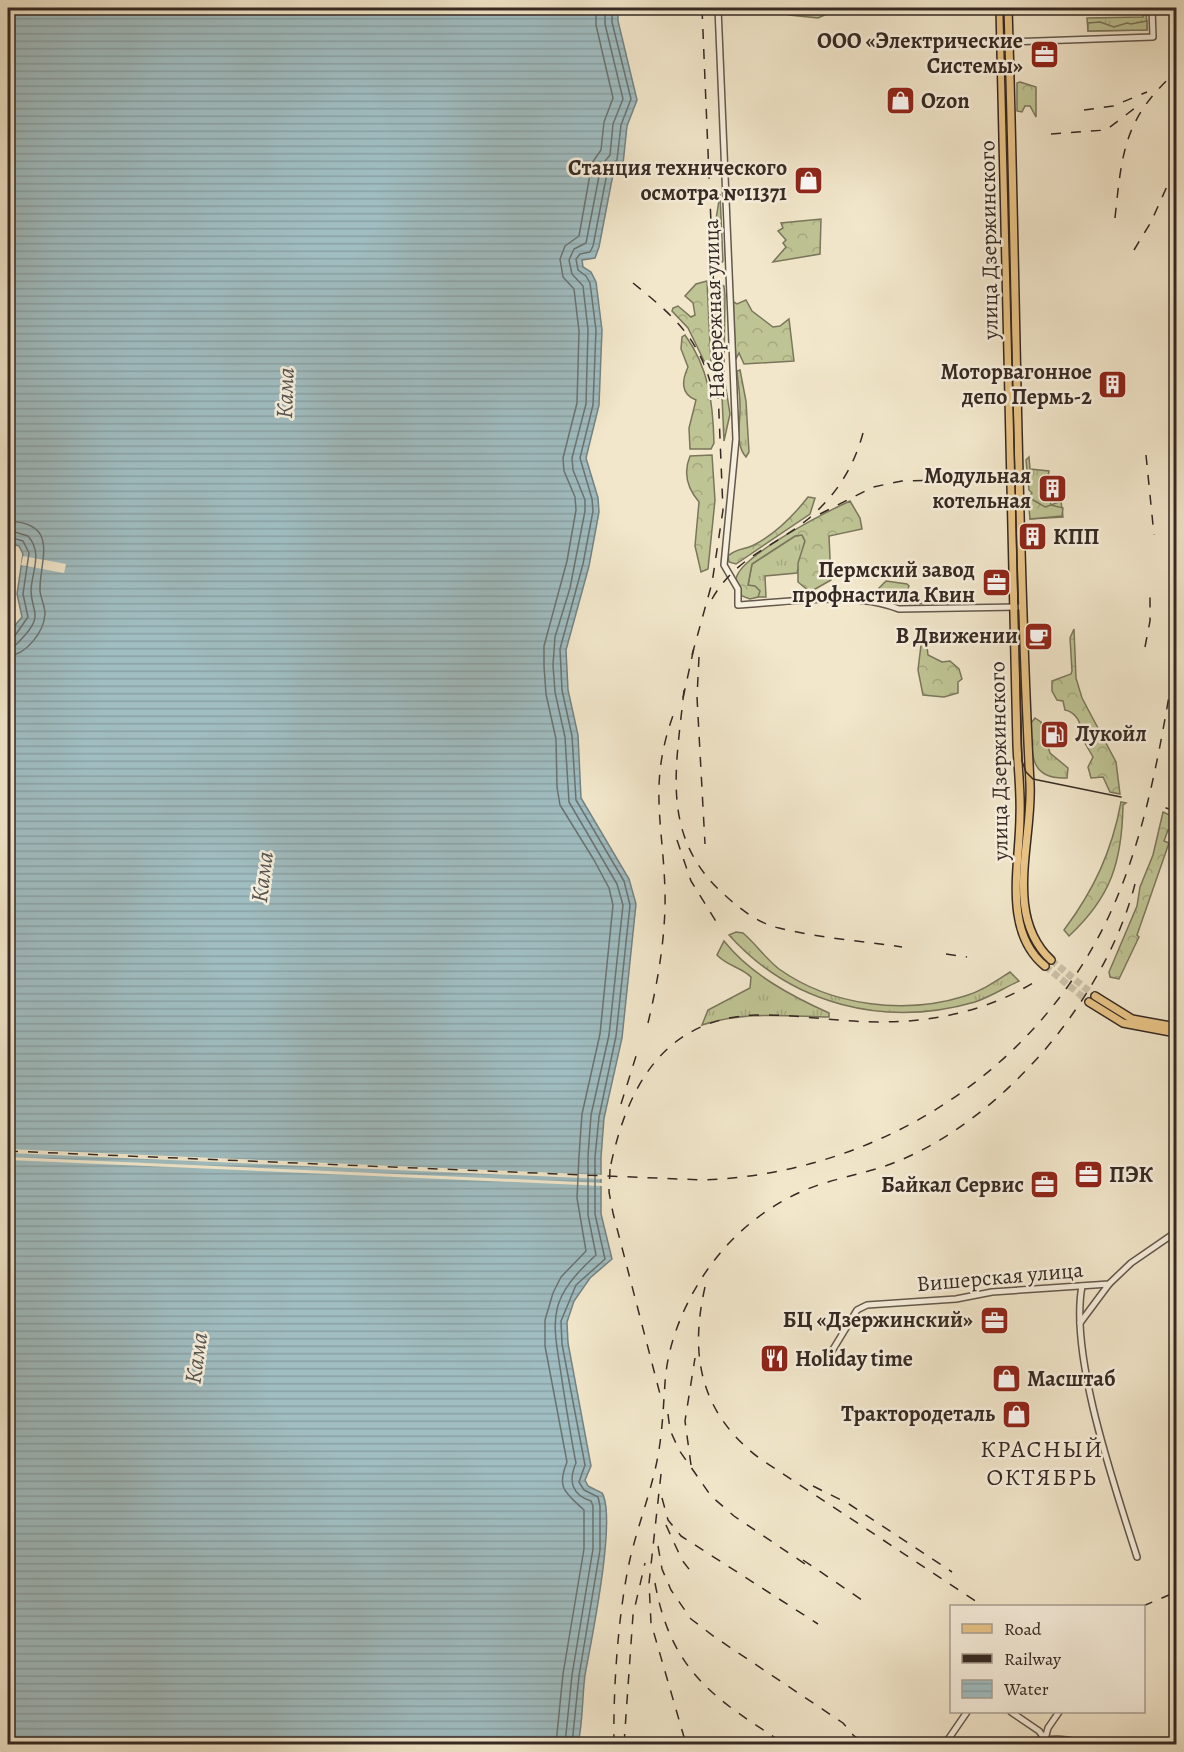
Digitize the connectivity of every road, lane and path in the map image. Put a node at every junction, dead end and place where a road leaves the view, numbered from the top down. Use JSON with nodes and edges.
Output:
{"nodes":[{"id":1,"x":718,"y":8,"type":"edge"},
{"id":2,"x":1000,"y":8,"type":"edge"},
{"id":3,"x":1008,"y":8,"type":"edge"},
{"id":4,"x":1152,"y":8,"type":"edge"},
{"id":5,"x":1005,"y":42,"type":"junction"},
{"id":6,"x":921,"y":45,"type":"dead end"},
{"id":7,"x":1019,"y":608,"type":"junction"},
{"id":8,"x":1048,"y":963,"type":"tunnel mouth"},
{"id":9,"x":1176,"y":1027,"type":"edge"},
{"id":10,"x":1176,"y":1033,"type":"edge"},
{"id":11,"x":1176,"y":1232,"type":"edge"},
{"id":12,"x":1109,"y":1284,"type":"junction"},
{"id":13,"x":1082,"y":1286,"type":"junction"},
{"id":14,"x":1079,"y":1324,"type":"junction"},
{"id":15,"x":832,"y":1351,"type":"dead end"},
{"id":16,"x":1137,"y":1557,"type":"dead end"},
{"id":17,"x":966,"y":1713,"type":"edge"},
{"id":18,"x":1013,"y":1713,"type":"edge"},
{"id":19,"x":1058,"y":1713,"type":"edge"},
{"id":20,"x":1045,"y":1739,"type":"junction"},
{"id":21,"x":945,"y":1744,"type":"edge"},
{"id":22,"x":1035,"y":1744,"type":"edge"},
{"id":23,"x":1090,"y":1744,"type":"edge"}],
"edges":[{"from":1,"to":7,"type":"street","name":"Набережная улица"},
{"from":2,"to":5,"type":"main road","name":"улица Дзержинского"},
{"from":3,"to":5,"type":"main road","name":"улица Дзержинского"},
{"from":4,"to":5,"type":"street"},
{"from":5,"to":6,"type":"street"},
{"from":5,"to":7,"type":"main road","name":"улица Дзержинского"},
{"from":7,"to":8,"type":"main road","name":"улица Дзержинского"},
{"from":9,"to":10,"type":"main road"},
{"from":11,"to":12,"type":"street","name":"Вишерская улица"},
{"from":12,"to":13,"type":"street","name":"Вишерская улица"},
{"from":12,"to":14,"type":"street"},
{"from":13,"to":14,"type":"street"},
{"from":13,"to":15,"type":"street","name":"Вишерская улица"},
{"from":14,"to":16,"type":"street"},
{"from":17,"to":21,"type":"street"},
{"from":18,"to":20,"type":"street"},
{"from":19,"to":20,"type":"street"},
{"from":20,"to":22,"type":"street"},
{"from":20,"to":23,"type":"street"}]}
